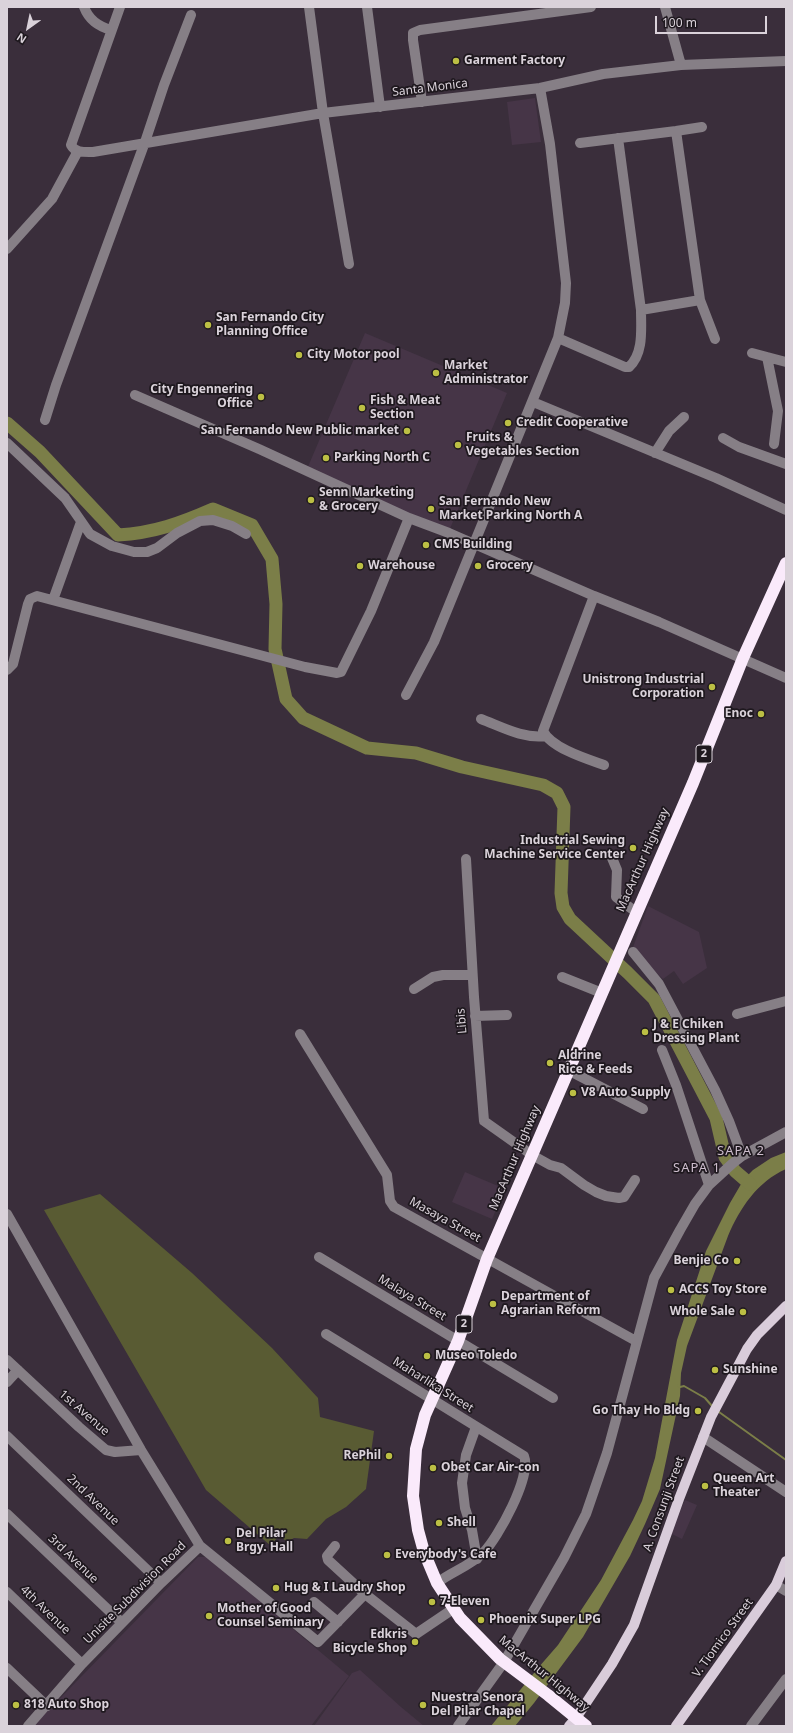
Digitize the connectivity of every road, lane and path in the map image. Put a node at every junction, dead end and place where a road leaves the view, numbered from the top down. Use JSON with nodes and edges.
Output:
{"nodes":[{"id":1,"x":84,"y":7,"type":"edge"},
{"id":2,"x":120,"y":7,"type":"edge"},
{"id":3,"x":309,"y":7,"type":"edge"},
{"id":4,"x":367,"y":7,"type":"edge"},
{"id":5,"x":591,"y":7,"type":"edge"},
{"id":6,"x":666,"y":7,"type":"edge"},
{"id":7,"x":191,"y":15,"type":"dead end"},
{"id":8,"x":111,"y":30,"type":"junction"},
{"id":9,"x":786,"y":61,"type":"edge"},
{"id":10,"x":680,"y":65,"type":"junction"},
{"id":11,"x":540,"y":88,"type":"junction"},
{"id":12,"x":422,"y":102,"type":"junction"},
{"id":13,"x":380,"y":107,"type":"junction"},
{"id":14,"x":323,"y":113,"type":"junction"},
{"id":15,"x":702,"y":127,"type":"dead end"},
{"id":16,"x":676,"y":132,"type":"junction"},
{"id":17,"x":618,"y":138,"type":"junction"},
{"id":18,"x":145,"y":142,"type":"junction"},
{"id":19,"x":580,"y":143,"type":"dead end"},
{"id":20,"x":78,"y":151,"type":"junction"},
{"id":21,"x":7,"y":249,"type":"edge"},
{"id":22,"x":349,"y":264,"type":"dead end"},
{"id":23,"x":700,"y":300,"type":"junction"},
{"id":24,"x":641,"y":310,"type":"junction"},
{"id":25,"x":558,"y":338,"type":"junction"},
{"id":26,"x":715,"y":338,"type":"dead end"},
{"id":27,"x":752,"y":353,"type":"dead end"},
{"id":28,"x":767,"y":357,"type":"junction"},
{"id":29,"x":786,"y":362,"type":"edge"},
{"id":30,"x":135,"y":395,"type":"dead end"},
{"id":31,"x":533,"y":402,"type":"junction"},
{"id":32,"x":684,"y":416,"type":"dead end"},
{"id":33,"x":45,"y":420,"type":"dead end"},
{"id":34,"x":723,"y":438,"type":"dead end"},
{"id":35,"x":7,"y":443,"type":"edge"},
{"id":36,"x":774,"y":444,"type":"dead end"},
{"id":37,"x":655,"y":453,"type":"junction"},
{"id":38,"x":786,"y":464,"type":"edge"},
{"id":39,"x":786,"y":510,"type":"edge"},
{"id":40,"x":409,"y":518,"type":"junction"},
{"id":41,"x":81,"y":522,"type":"junction"},
{"id":42,"x":246,"y":534,"type":"dead end"},
{"id":43,"x":475,"y":544,"type":"junction"},
{"id":44,"x":786,"y":563,"type":"edge"},
{"id":45,"x":594,"y":596,"type":"junction"},
{"id":46,"x":53,"y":600,"type":"junction"},
{"id":47,"x":743,"y":658,"type":"junction"},
{"id":48,"x":7,"y":670,"type":"edge"},
{"id":49,"x":786,"y":678,"type":"edge"},
{"id":50,"x":406,"y":695,"type":"dead end"},
{"id":51,"x":481,"y":719,"type":"dead end"},
{"id":52,"x":546,"y":736,"type":"junction"},
{"id":53,"x":604,"y":765,"type":"dead end"},
{"id":54,"x":612,"y":858,"type":"dead end"},
{"id":55,"x":466,"y":859,"type":"dead end"},
{"id":56,"x":636,"y":912,"type":"junction"},
{"id":57,"x":633,"y":952,"type":"dead end"},
{"id":58,"x":472,"y":975,"type":"junction"},
{"id":59,"x":562,"y":977,"type":"dead end"},
{"id":60,"x":414,"y":989,"type":"dead end"},
{"id":61,"x":602,"y":993,"type":"junction"},
{"id":62,"x":786,"y":1000,"type":"edge"},
{"id":63,"x":737,"y":1014,"type":"dead end"},
{"id":64,"x":507,"y":1015,"type":"dead end"},
{"id":65,"x":475,"y":1016,"type":"junction"},
{"id":66,"x":300,"y":1034,"type":"dead end"},
{"id":67,"x":662,"y":1050,"type":"dead end"},
{"id":68,"x":568,"y":1070,"type":"junction"},
{"id":69,"x":643,"y":1109,"type":"dead end"},
{"id":70,"x":786,"y":1132,"type":"edge"},
{"id":71,"x":532,"y":1154,"type":"junction"},
{"id":72,"x":741,"y":1157,"type":"junction"},
{"id":73,"x":635,"y":1180,"type":"dead end"},
{"id":74,"x":709,"y":1185,"type":"junction"},
{"id":75,"x":7,"y":1214,"type":"edge"},
{"id":76,"x":319,"y":1257,"type":"dead end"},
{"id":77,"x":487,"y":1259,"type":"junction"},
{"id":78,"x":786,"y":1306,"type":"edge"},
{"id":79,"x":326,"y":1334,"type":"dead end"},
{"id":80,"x":458,"y":1341,"type":"junction"},
{"id":81,"x":636,"y":1341,"type":"junction"},
{"id":82,"x":7,"y":1360,"type":"edge"},
{"id":83,"x":18,"y":1370,"type":"junction"},
{"id":84,"x":7,"y":1382,"type":"edge"},
{"id":85,"x":553,"y":1398,"type":"dead end"},
{"id":86,"x":432,"y":1399,"type":"junction"},
{"id":87,"x":476,"y":1427,"type":"junction"},
{"id":88,"x":7,"y":1436,"type":"edge"},
{"id":89,"x":703,"y":1437,"type":"junction"},
{"id":90,"x":141,"y":1450,"type":"junction"},
{"id":91,"x":786,"y":1492,"type":"edge"},
{"id":92,"x":7,"y":1514,"type":"edge"},
{"id":93,"x":200,"y":1546,"type":"junction"},
{"id":94,"x":335,"y":1546,"type":"dead end"},
{"id":95,"x":477,"y":1559,"type":"junction"},
{"id":96,"x":786,"y":1561,"type":"edge"},
{"id":97,"x":161,"y":1583,"type":"junction"},
{"id":98,"x":437,"y":1583,"type":"junction"},
{"id":99,"x":776,"y":1585,"type":"junction"},
{"id":100,"x":7,"y":1592,"type":"edge"},
{"id":101,"x":786,"y":1592,"type":"edge"},
{"id":102,"x":365,"y":1594,"type":"junction"},
{"id":103,"x":314,"y":1602,"type":"dead end"},
{"id":104,"x":453,"y":1609,"type":"junction"},
{"id":105,"x":338,"y":1622,"type":"junction"},
{"id":106,"x":122,"y":1623,"type":"junction"},
{"id":107,"x":504,"y":1662,"type":"junction"},
{"id":108,"x":82,"y":1664,"type":"junction"},
{"id":109,"x":7,"y":1668,"type":"edge"},
{"id":110,"x":786,"y":1679,"type":"edge"},
{"id":111,"x":47,"y":1706,"type":"junction"},
{"id":112,"x":573,"y":1722,"type":"edge"},
{"id":113,"x":28,"y":1726,"type":"edge"},
{"id":114,"x":458,"y":1726,"type":"edge"},
{"id":115,"x":586,"y":1726,"type":"edge"},
{"id":116,"x":676,"y":1726,"type":"edge"},
{"id":117,"x":751,"y":1726,"type":"edge"}],
"edges":[{"from":1,"to":8,"type":"street"},
{"from":2,"to":8,"type":"street"},
{"from":3,"to":14,"type":"street"},
{"from":4,"to":13,"type":"street"},
{"from":5,"to":12,"type":"street"},
{"from":6,"to":10,"type":"street"},
{"from":7,"to":18,"type":"street"},
{"from":8,"to":20,"type":"street"},
{"from":9,"to":10,"type":"street","name":"Santa Monica"},
{"from":10,"to":11,"type":"street","name":"Santa Monica"},
{"from":11,"to":12,"type":"street","name":"Santa Monica"},
{"from":11,"to":25,"type":"street"},
{"from":12,"to":13,"type":"street","name":"Santa Monica"},
{"from":13,"to":14,"type":"street","name":"Santa Monica"},
{"from":14,"to":18,"type":"street","name":"Santa Monica"},
{"from":14,"to":22,"type":"street"},
{"from":15,"to":16,"type":"street"},
{"from":16,"to":17,"type":"street"},
{"from":16,"to":23,"type":"street"},
{"from":17,"to":19,"type":"street"},
{"from":17,"to":24,"type":"street"},
{"from":18,"to":20,"type":"street","name":"Santa Monica"},
{"from":18,"to":33,"type":"street"},
{"from":20,"to":21,"type":"street"},
{"from":23,"to":24,"type":"street"},
{"from":23,"to":26,"type":"street"},
{"from":24,"to":25,"type":"street"},
{"from":25,"to":31,"type":"street"},
{"from":27,"to":28,"type":"street"},
{"from":28,"to":29,"type":"street"},
{"from":28,"to":36,"type":"street"},
{"from":30,"to":40,"type":"street"},
{"from":31,"to":37,"type":"street"},
{"from":31,"to":43,"type":"street"},
{"from":32,"to":37,"type":"street"},
{"from":34,"to":38,"type":"street"},
{"from":35,"to":41,"type":"street"},
{"from":37,"to":39,"type":"street"},
{"from":40,"to":43,"type":"street"},
{"from":40,"to":46,"type":"street"},
{"from":41,"to":42,"type":"street"},
{"from":41,"to":46,"type":"street"},
{"from":43,"to":45,"type":"street"},
{"from":43,"to":50,"type":"street"},
{"from":44,"to":47,"type":"highway","name":"MacArthur Highway","number":"2"},
{"from":45,"to":47,"type":"street"},
{"from":45,"to":52,"type":"street"},
{"from":46,"to":48,"type":"street"},
{"from":47,"to":49,"type":"street"},
{"from":47,"to":56,"type":"highway","name":"MacArthur Highway","number":"2"},
{"from":51,"to":52,"type":"street"},
{"from":52,"to":53,"type":"street"},
{"from":54,"to":56,"type":"street"},
{"from":55,"to":58,"type":"street","name":"Libis"},
{"from":56,"to":61,"type":"highway","name":"MacArthur Highway","number":"2"},
{"from":57,"to":72,"type":"street"},
{"from":58,"to":60,"type":"street"},
{"from":58,"to":65,"type":"street","name":"Libis"},
{"from":59,"to":61,"type":"street"},
{"from":61,"to":68,"type":"highway","name":"MacArthur Highway","number":"2"},
{"from":62,"to":63,"type":"street"},
{"from":64,"to":65,"type":"street"},
{"from":65,"to":71,"type":"street","name":"Libis"},
{"from":66,"to":77,"type":"street","name":"Masaya Street"},
{"from":67,"to":74,"type":"street"},
{"from":68,"to":69,"type":"street"},
{"from":68,"to":71,"type":"highway","name":"MacArthur Highway","number":"2"},
{"from":70,"to":72,"type":"street"},
{"from":71,"to":73,"type":"street"},
{"from":71,"to":77,"type":"highway","name":"MacArthur Highway","number":"2"},
{"from":72,"to":74,"type":"street"},
{"from":74,"to":81,"type":"street"},
{"from":75,"to":90,"type":"street"},
{"from":76,"to":80,"type":"street","name":"Malaya Street"},
{"from":77,"to":80,"type":"highway","name":"MacArthur Highway","number":"2"},
{"from":77,"to":81,"type":"street","name":"Masaya Street"},
{"from":78,"to":89,"type":"main road","name":"A. Consunji Street"},
{"from":79,"to":86,"type":"street","name":"Maharlika Street"},
{"from":80,"to":85,"type":"street","name":"Malaya Street"},
{"from":80,"to":86,"type":"highway","name":"MacArthur Highway","number":"2"},
{"from":81,"to":107,"type":"street"},
{"from":82,"to":83,"type":"street","name":"1st Avenue"},
{"from":83,"to":84,"type":"street"},
{"from":83,"to":90,"type":"street","name":"1st Avenue"},
{"from":86,"to":87,"type":"street","name":"Maharlika Street"},
{"from":86,"to":98,"type":"highway","name":"MacArthur Highway","number":"2"},
{"from":87,"to":95,"type":"street"},
{"from":87,"to":95,"type":"street","name":"Maharlika Street"},
{"from":88,"to":97,"type":"street","name":"2nd Avenue"},
{"from":89,"to":91,"type":"street"},
{"from":89,"to":112,"type":"main road","name":"A. Consunji Street"},
{"from":90,"to":93,"type":"street"},
{"from":92,"to":106,"type":"street","name":"3rd Avenue"},
{"from":93,"to":97,"type":"street","name":"Unisite Subdivision Road"},
{"from":93,"to":105,"type":"street","name":"Unisite Subdivision Road"},
{"from":94,"to":102,"type":"street"},
{"from":95,"to":98,"type":"street"},
{"from":96,"to":99,"type":"main road","name":"V. Tiomico Street"},
{"from":97,"to":106,"type":"street","name":"Unisite Subdivision Road"},
{"from":98,"to":104,"type":"highway","name":"MacArthur Highway","number":"2"},
{"from":99,"to":101,"type":"street"},
{"from":99,"to":116,"type":"main road","name":"V. Tiomico Street"},
{"from":100,"to":108,"type":"street","name":"4th Avenue"},
{"from":102,"to":104,"type":"street"},
{"from":102,"to":105,"type":"street","name":"Unisite Subdivision Road"},
{"from":103,"to":105,"type":"street"},
{"from":104,"to":107,"type":"highway","name":"MacArthur Highway","number":"2"},
{"from":106,"to":108,"type":"street","name":"Unisite Subdivision Road"},
{"from":107,"to":112,"type":"highway","name":"MacArthur Highway","number":"2"},
{"from":107,"to":114,"type":"street"},
{"from":108,"to":111,"type":"street","name":"Unisite Subdivision Road"},
{"from":109,"to":111,"type":"street"},
{"from":110,"to":117,"type":"street"},
{"from":111,"to":113,"type":"street","name":"Unisite Subdivision Road"},
{"from":112,"to":115,"type":"highway","name":"MacArthur Highway","number":"2"}]}
